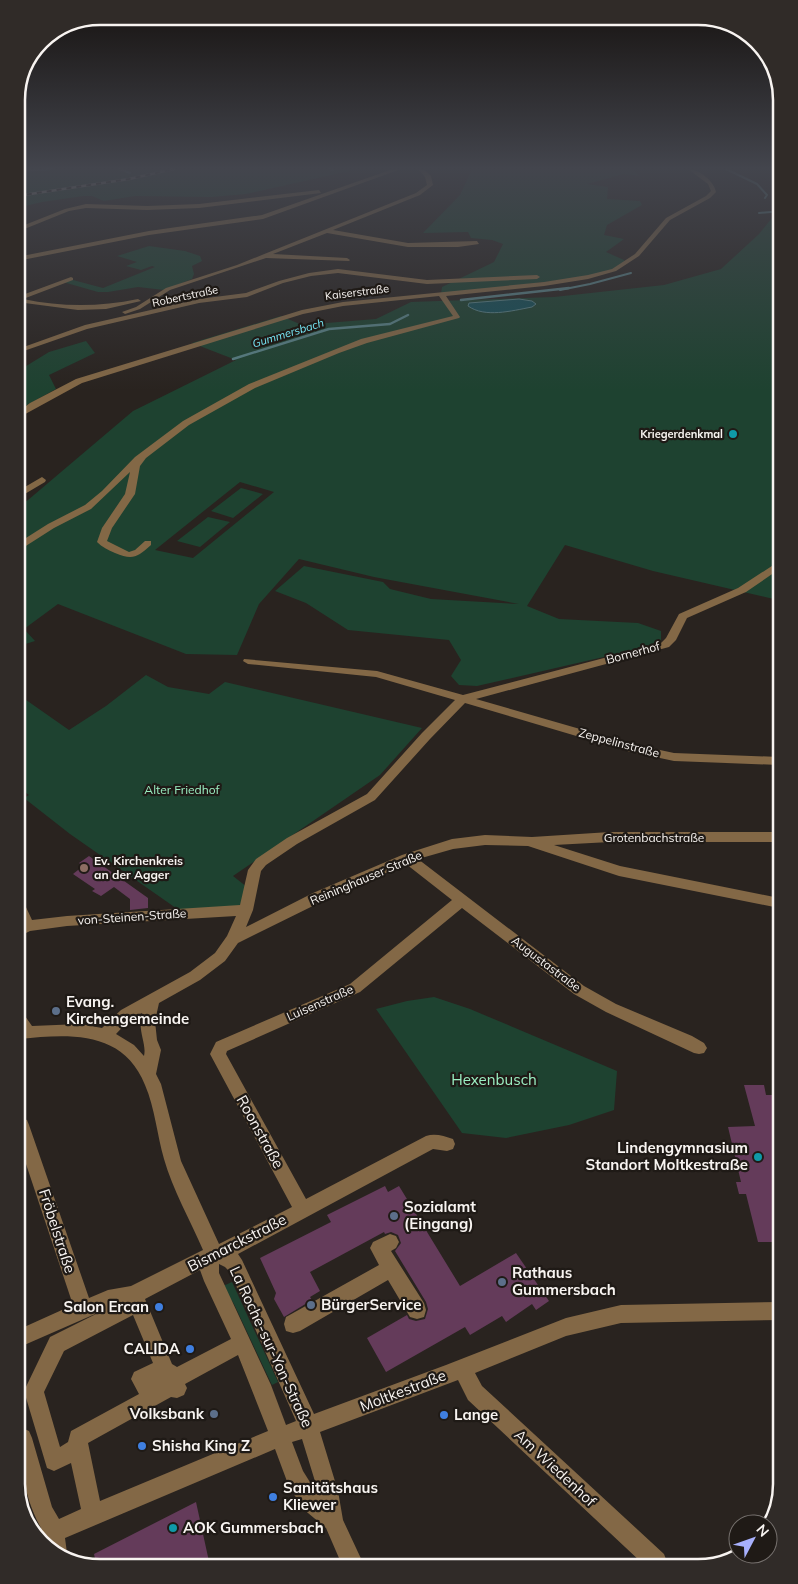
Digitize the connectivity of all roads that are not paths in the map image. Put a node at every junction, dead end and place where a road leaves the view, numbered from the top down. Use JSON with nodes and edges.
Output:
{"nodes":[{"id":1,"x":99,"y":243,"type":"edge"},
{"id":2,"x":294,"y":243,"type":"edge"},
{"id":3,"x":396,"y":243,"type":"edge"},
{"id":4,"x":477,"y":243,"type":"dead end"},
{"id":5,"x":648,"y":243,"type":"edge"},
{"id":6,"x":262,"y":256,"type":"junction"},
{"id":7,"x":25,"y":257,"type":"edge"},
{"id":8,"x":347,"y":260,"type":"dead end"},
{"id":9,"x":626,"y":264,"type":"junction"},
{"id":10,"x":71,"y":279,"type":"dead end"},
{"id":11,"x":441,"y":294,"type":"junction"},
{"id":12,"x":25,"y":297,"type":"edge"},
{"id":13,"x":149,"y":300,"type":"junction"},
{"id":14,"x":25,"y":301,"type":"edge"},
{"id":15,"x":85,"y":327,"type":"junction"},
{"id":16,"x":25,"y":348,"type":"edge"},
{"id":17,"x":25,"y":411,"type":"edge"},
{"id":18,"x":143,"y":456,"type":"junction"},
{"id":19,"x":42,"y":480,"type":"dead end"},
{"id":20,"x":25,"y":491,"type":"edge"},
{"id":21,"x":25,"y":543,"type":"edge"},
{"id":22,"x":148,"y":543,"type":"dead end"},
{"id":23,"x":773,"y":568,"type":"edge"},
{"id":24,"x":248,"y":661,"type":"dead end"},
{"id":25,"x":463,"y":699,"type":"junction"},
{"id":26,"x":773,"y":761,"type":"edge"},
{"id":27,"x":773,"y":838,"type":"edge"},
{"id":28,"x":530,"y":841,"type":"junction"},
{"id":29,"x":407,"y":858,"type":"junction"},
{"id":30,"x":462,"y":900,"type":"junction"},
{"id":31,"x":773,"y":902,"type":"edge"},
{"id":32,"x":246,"y":910,"type":"junction"},
{"id":33,"x":25,"y":929,"type":"edge"},
{"id":34,"x":233,"y":939,"type":"junction"},
{"id":35,"x":153,"y":999,"type":"junction"},
{"id":36,"x":25,"y":1029,"type":"edge"},
{"id":37,"x":106,"y":1034,"type":"junction"},
{"id":38,"x":699,"y":1048,"type":"dead end"},
{"id":39,"x":218,"y":1054,"type":"joint"},
{"id":40,"x":148,"y":1073,"type":"junction"},
{"id":41,"x":25,"y":1137,"type":"edge"},
{"id":42,"x":447,"y":1144,"type":"dead end"},
{"id":43,"x":302,"y":1209,"type":"junction"},
{"id":44,"x":390,"y":1242,"type":"dead end"},
{"id":45,"x":214,"y":1254,"type":"junction"},
{"id":46,"x":391,"y":1268,"type":"junction"},
{"id":47,"x":118,"y":1304,"type":"junction"},
{"id":48,"x":84,"y":1310,"type":"junction"},
{"id":49,"x":417,"y":1310,"type":"dead end"},
{"id":50,"x":773,"y":1311,"type":"edge"},
{"id":51,"x":293,"y":1324,"type":"dead end"},
{"id":52,"x":25,"y":1336,"type":"edge"},
{"id":53,"x":242,"y":1343,"type":"junction"},
{"id":54,"x":462,"y":1368,"type":"junction"},
{"id":55,"x":173,"y":1380,"type":"junction"},
{"id":56,"x":309,"y":1426,"type":"junction"},
{"id":57,"x":281,"y":1437,"type":"junction"},
{"id":58,"x":25,"y":1448,"type":"edge"},
{"id":59,"x":78,"y":1448,"type":"junction"},
{"id":60,"x":92,"y":1515,"type":"junction"},
{"id":61,"x":333,"y":1521,"type":"junction"},
{"id":62,"x":51,"y":1541,"type":"edge"},
{"id":63,"x":51,"y":1542,"type":"edge"},
{"id":64,"x":350,"y":1559,"type":"edge"},
{"id":65,"x":653,"y":1559,"type":"edge"}],
"edges":[{"from":1,"to":7,"type":"street"},
{"from":2,"to":6,"type":"street"},
{"from":3,"to":4,"type":"street"},
{"from":5,"to":9,"type":"street","name":"Kaiserstraße"},
{"from":6,"to":8,"type":"street"},
{"from":6,"to":13,"type":"street"},
{"from":9,"to":11,"type":"street","name":"Kaiserstraße"},
{"from":9,"to":15,"type":"street","name":"Robertstraße"},
{"from":10,"to":12,"type":"street"},
{"from":11,"to":17,"type":"street","name":"Kaiserstraße"},
{"from":11,"to":18,"type":"street"},
{"from":13,"to":14,"type":"street"},
{"from":13,"to":15,"type":"street"},
{"from":15,"to":16,"type":"street","name":"Robertstraße"},
{"from":18,"to":21,"type":"street"},
{"from":18,"to":22,"type":"street"},
{"from":19,"to":20,"type":"street"},
{"from":23,"to":25,"type":"street","name":"Bornerhof"},
{"from":24,"to":25,"type":"street"},
{"from":25,"to":26,"type":"street","name":"Zeppelinstraße"},
{"from":25,"to":32,"type":"street"},
{"from":27,"to":28,"type":"street","name":"Grotenbachstraße"},
{"from":28,"to":29,"type":"street","name":"Reininghauser Straße"},
{"from":28,"to":31,"type":"street","name":"Reininghauser Straße"},
{"from":29,"to":30,"type":"street","name":"Augustastraße"},
{"from":29,"to":34,"type":"street","name":"Reininghauser Straße"},
{"from":30,"to":38,"type":"street","name":"Augustastraße"},
{"from":30,"to":39,"type":"street","name":"Luisenstraße"},
{"from":32,"to":33,"type":"street","name":"von-Steinen-Straße"},
{"from":32,"to":34,"type":"street"},
{"from":34,"to":35,"type":"street","name":"Reininghauser Straße"},
{"from":35,"to":37,"type":"street","name":"Reininghauser Straße"},
{"from":35,"to":40,"type":"street"},
{"from":36,"to":37,"type":"street"},
{"from":37,"to":40,"type":"street"},
{"from":39,"to":43,"type":"street","name":"Roonstraße"},
{"from":40,"to":45,"type":"street"},
{"from":41,"to":48,"type":"street","name":"Fröbelstraße"},
{"from":42,"to":43,"type":"street","name":"Bismarckstraße"},
{"from":43,"to":45,"type":"street","name":"Bismarckstraße"},
{"from":44,"to":46,"type":"street"},
{"from":45,"to":47,"type":"street","name":"Bismarckstraße"},
{"from":45,"to":53,"type":"street","name":"La Roche-sur-Yon-Straße"},
{"from":45,"to":56,"type":"street","name":"La Roche-sur-Yon-Straße"},
{"from":46,"to":49,"type":"street"},
{"from":46,"to":51,"type":"street"},
{"from":47,"to":48,"type":"street","name":"Bismarckstraße"},
{"from":47,"to":55,"type":"street"},
{"from":47,"to":59,"type":"street"},
{"from":48,"to":52,"type":"street","name":"Bismarckstraße"},
{"from":50,"to":54,"type":"street","name":"Moltkestraße"},
{"from":53,"to":55,"type":"street"},
{"from":53,"to":57,"type":"street","name":"La Roche-sur-Yon-Straße"},
{"from":54,"to":56,"type":"street","name":"Moltkestraße"},
{"from":54,"to":65,"type":"street","name":"Am Wiedenhof"},
{"from":55,"to":59,"type":"street"},
{"from":56,"to":57,"type":"street","name":"Moltkestraße"},
{"from":56,"to":61,"type":"street","name":"La Roche-sur-Yon-Straße"},
{"from":57,"to":60,"type":"street","name":"Moltkestraße"},
{"from":57,"to":61,"type":"street","name":"La Roche-sur-Yon-Straße"},
{"from":58,"to":62,"type":"street"},
{"from":59,"to":60,"type":"street"},
{"from":60,"to":63,"type":"street","name":"Moltkestraße"},
{"from":61,"to":64,"type":"street","name":"La Roche-sur-Yon-Straße"}]}
